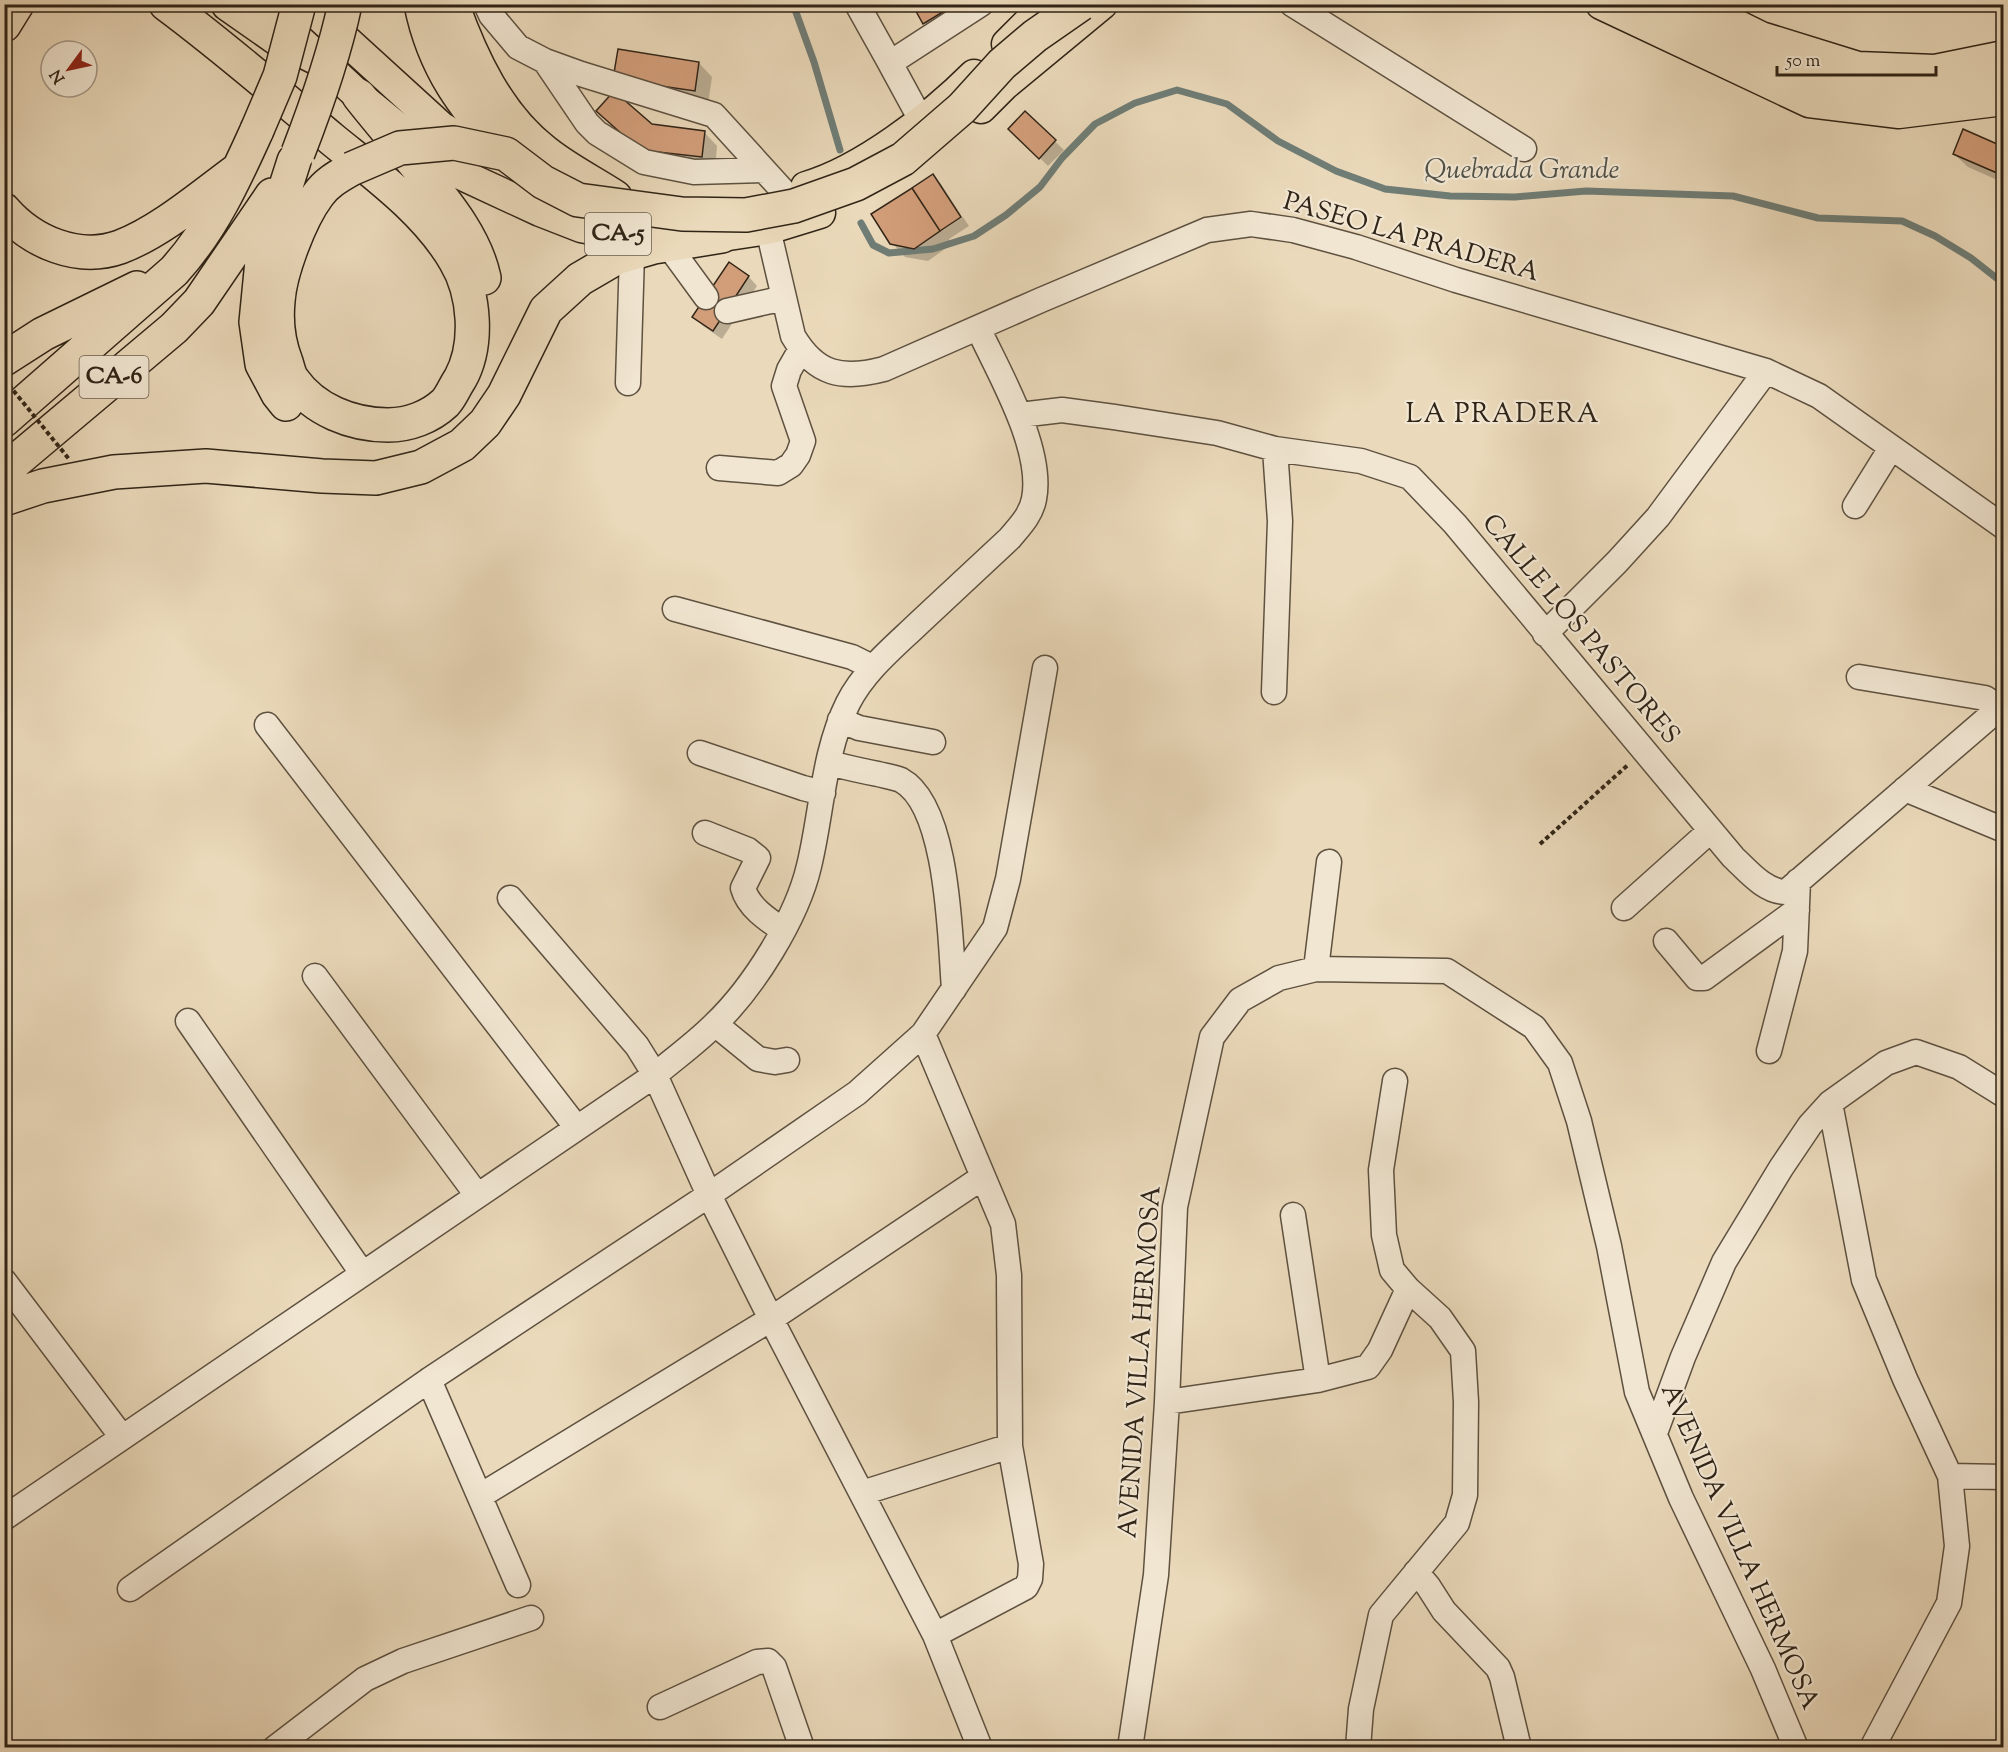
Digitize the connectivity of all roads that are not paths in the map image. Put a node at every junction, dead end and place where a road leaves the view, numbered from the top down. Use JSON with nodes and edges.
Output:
{"nodes":[{"id":1,"x":17,"y":4,"type":"edge"},
{"id":2,"x":166,"y":4,"type":"edge"},
{"id":3,"x":228,"y":4,"type":"edge"},
{"id":4,"x":260,"y":4,"type":"edge"},
{"id":5,"x":299,"y":4,"type":"edge"},
{"id":6,"x":306,"y":4,"type":"edge"},
{"id":7,"x":345,"y":4,"type":"edge"},
{"id":8,"x":420,"y":4,"type":"edge"},
{"id":9,"x":452,"y":4,"type":"edge"},
{"id":10,"x":486,"y":4,"type":"edge"},
{"id":11,"x":857,"y":4,"type":"edge"},
{"id":12,"x":981,"y":4,"type":"edge"},
{"id":13,"x":1047,"y":4,"type":"edge"},
{"id":14,"x":1074,"y":4,"type":"edge"},
{"id":15,"x":1081,"y":4,"type":"edge"},
{"id":16,"x":1102,"y":4,"type":"edge"},
{"id":17,"x":1292,"y":4,"type":"edge"},
{"id":18,"x":1601,"y":4,"type":"edge"},
{"id":19,"x":1654,"y":4,"type":"edge"},
{"id":20,"x":1694,"y":4,"type":"edge"},
{"id":21,"x":4,"y":25,"type":"edge"},
{"id":22,"x":319,"y":59,"type":"junction"},
{"id":23,"x":545,"y":61,"type":"junction"},
{"id":24,"x":890,"y":63,"type":"junction"},
{"id":25,"x":2001,"y":78,"type":"edge"},
{"id":26,"x":1004,"y":85,"type":"junction"},
{"id":27,"x":359,"y":96,"type":"junction"},
{"id":28,"x":921,"y":120,"type":"junction"},
{"id":29,"x":1524,"y":149,"type":"dead end"},
{"id":30,"x":506,"y":154,"type":"junction"},
{"id":31,"x":296,"y":157,"type":"junction"},
{"id":32,"x":764,"y":170,"type":"junction"},
{"id":33,"x":236,"y":176,"type":"junction"},
{"id":34,"x":785,"y":193,"type":"junction"},
{"id":35,"x":615,"y":197,"type":"junction"},
{"id":36,"x":4,"y":210,"type":"edge"},
{"id":37,"x":768,"y":229,"type":"junction"},
{"id":38,"x":722,"y":236,"type":"junction"},
{"id":39,"x":4,"y":237,"type":"edge"},
{"id":40,"x":668,"y":245,"type":"junction"},
{"id":41,"x":632,"y":254,"type":"junction"},
{"id":42,"x":174,"y":271,"type":"junction"},
{"id":43,"x":706,"y":297,"type":"dead end"},
{"id":44,"x":784,"y":298,"type":"junction"},
{"id":45,"x":727,"y":310,"type":"dead end"},
{"id":46,"x":978,"y":328,"type":"junction"},
{"id":47,"x":801,"y":349,"type":"junction"},
{"id":48,"x":4,"y":359,"type":"edge"},
{"id":49,"x":1766,"y":371,"type":"junction"},
{"id":50,"x":628,"y":383,"type":"dead end"},
{"id":51,"x":1020,"y":415,"type":"junction"},
{"id":52,"x":4,"y":420,"type":"edge"},
{"id":53,"x":1891,"y":448,"type":"junction"},
{"id":54,"x":1275,"y":449,"type":"junction"},
{"id":55,"x":719,"y":468,"type":"dead end"},
{"id":56,"x":4,"y":471,"type":"edge"},
{"id":57,"x":4,"y":499,"type":"edge"},
{"id":58,"x":1855,"y":506,"type":"dead end"},
{"id":59,"x":2004,"y":527,"type":"edge"},
{"id":60,"x":675,"y":609,"type":"dead end"},
{"id":61,"x":1545,"y":634,"type":"junction"},
{"id":62,"x":873,"y":667,"type":"junction"},
{"id":63,"x":1045,"y":668,"type":"dead end"},
{"id":64,"x":1859,"y":677,"type":"dead end"},
{"id":65,"x":1274,"y":693,"type":"dead end"},
{"id":66,"x":2002,"y":706,"type":"edge"},
{"id":67,"x":840,"y":720,"type":"junction"},
{"id":68,"x":267,"y":725,"type":"dead end"},
{"id":69,"x":933,"y":742,"type":"dead end"},
{"id":70,"x":700,"y":753,"type":"dead end"},
{"id":71,"x":829,"y":763,"type":"junction"},
{"id":72,"x":1905,"y":789,"type":"junction"},
{"id":73,"x":823,"y":793,"type":"junction"},
{"id":74,"x":2004,"y":830,"type":"edge"},
{"id":75,"x":1710,"y":831,"type":"junction"},
{"id":76,"x":705,"y":833,"type":"dead end"},
{"id":77,"x":1329,"y":862,"type":"dead end"},
{"id":78,"x":1798,"y":881,"type":"junction"},
{"id":79,"x":510,"y":898,"type":"dead end"},
{"id":80,"x":1624,"y":908,"type":"dead end"},
{"id":81,"x":1797,"y":910,"type":"junction"},
{"id":82,"x":783,"y":930,"type":"junction"},
{"id":83,"x":1666,"y":941,"type":"dead end"},
{"id":84,"x":1316,"y":969,"type":"junction"},
{"id":85,"x":315,"y":976,"type":"dead end"},
{"id":86,"x":954,"y":989,"type":"junction"},
{"id":87,"x":188,"y":1021,"type":"dead end"},
{"id":88,"x":715,"y":1024,"type":"junction"},
{"id":89,"x":923,"y":1034,"type":"junction"},
{"id":90,"x":1769,"y":1051,"type":"dead end"},
{"id":91,"x":787,"y":1060,"type":"dead end"},
{"id":92,"x":655,"y":1075,"type":"junction"},
{"id":93,"x":1395,"y":1081,"type":"dead end"},
{"id":94,"x":2004,"y":1095,"type":"edge"},
{"id":95,"x":1830,"y":1103,"type":"junction"},
{"id":96,"x":577,"y":1128,"type":"junction"},
{"id":97,"x":983,"y":1177,"type":"junction"},
{"id":98,"x":709,"y":1195,"type":"junction"},
{"id":99,"x":477,"y":1196,"type":"junction"},
{"id":100,"x":1293,"y":1215,"type":"dead end"},
{"id":101,"x":362,"y":1274,"type":"junction"},
{"id":102,"x":4,"y":1281,"type":"edge"},
{"id":103,"x":1408,"y":1289,"type":"junction"},
{"id":104,"x":771,"y":1319,"type":"junction"},
{"id":105,"x":429,"y":1380,"type":"junction"},
{"id":106,"x":1318,"y":1380,"type":"junction"},
{"id":107,"x":1167,"y":1402,"type":"junction"},
{"id":108,"x":1655,"y":1433,"type":"junction"},
{"id":109,"x":123,"y":1437,"type":"junction"},
{"id":110,"x":1010,"y":1446,"type":"junction"},
{"id":111,"x":1950,"y":1476,"type":"junction"},
{"id":112,"x":2004,"y":1477,"type":"edge"},
{"id":113,"x":862,"y":1493,"type":"junction"},
{"id":114,"x":480,"y":1496,"type":"junction"},
{"id":115,"x":4,"y":1518,"type":"edge"},
{"id":116,"x":1416,"y":1572,"type":"junction"},
{"id":117,"x":518,"y":1585,"type":"dead end"},
{"id":118,"x":130,"y":1589,"type":"dead end"},
{"id":119,"x":531,"y":1618,"type":"dead end"},
{"id":120,"x":935,"y":1635,"type":"junction"},
{"id":121,"x":660,"y":1707,"type":"dead end"},
{"id":122,"x":275,"y":1748,"type":"edge"},
{"id":123,"x":802,"y":1748,"type":"edge"},
{"id":124,"x":980,"y":1748,"type":"edge"},
{"id":125,"x":1130,"y":1748,"type":"edge"},
{"id":126,"x":1358,"y":1748,"type":"edge"},
{"id":127,"x":1519,"y":1748,"type":"edge"},
{"id":128,"x":1796,"y":1748,"type":"edge"},
{"id":129,"x":1872,"y":1748,"type":"edge"}],
"edges":[{"from":1,"to":21,"type":"highway"},
{"from":2,"to":30,"type":"highway","bridge":true},
{"from":3,"to":22,"type":"highway"},
{"from":4,"to":22,"type":"main road","number":"CA-5"},
{"from":5,"to":33,"type":"highway","number":"CA-6","bridge":true},
{"from":6,"to":35,"type":"main road"},
{"from":7,"to":31,"type":"highway","number":"CA-6","bridge":true},
{"from":8,"to":30,"type":"highway"},
{"from":9,"to":35,"type":"highway"},
{"from":10,"to":23,"type":"street"},
{"from":11,"to":24,"type":"street"},
{"from":12,"to":24,"type":"street"},
{"from":13,"to":28,"type":"main road","number":"CA-5"},
{"from":14,"to":26,"type":"main road"},
{"from":15,"to":30,"type":"highway","bridge":true},
{"from":16,"to":26,"type":"main road","number":"CA-5"},
{"from":17,"to":29,"type":"street"},
{"from":18,"to":25,"type":"main road"},
{"from":19,"to":25,"type":"highway"},
{"from":20,"to":25,"type":"main road"},
{"from":22,"to":27,"type":"main road","number":"CA-5"},
{"from":23,"to":32,"type":"street"},
{"from":23,"to":32,"type":"street"},
{"from":24,"to":28,"type":"street"},
{"from":26,"to":37,"type":"main road","number":"CA-5"},
{"from":27,"to":31,"type":"highway"},
{"from":27,"to":38,"type":"main road","number":"CA-5"},
{"from":28,"to":34,"type":"main road","number":"CA-5"},
{"from":31,"to":56,"type":"highway","number":"CA-6"},
{"from":32,"to":34,"type":"street"},
{"from":33,"to":36,"type":"highway"},
{"from":33,"to":39,"type":"highway"},
{"from":33,"to":42,"type":"highway","number":"CA-6"},
{"from":34,"to":35,"type":"main road","number":"CA-5"},
{"from":37,"to":38,"type":"main road","number":"CA-5"},
{"from":37,"to":44,"type":"street","name":"PASEO LA PRADERA"},
{"from":38,"to":40,"type":"highway"},
{"from":40,"to":41,"type":"highway"},
{"from":40,"to":43,"type":"street"},
{"from":41,"to":50,"type":"street"},
{"from":41,"to":57,"type":"highway"},
{"from":42,"to":48,"type":"highway"},
{"from":42,"to":52,"type":"highway","number":"CA-6"},
{"from":44,"to":45,"type":"street"},
{"from":44,"to":47,"type":"street","name":"PASEO LA PRADERA"},
{"from":46,"to":47,"type":"street","name":"PASEO LA PRADERA"},
{"from":46,"to":49,"type":"street","name":"PASEO LA PRADERA"},
{"from":46,"to":51,"type":"street"},
{"from":47,"to":55,"type":"street"},
{"from":49,"to":53,"type":"street","name":"PASEO LA PRADERA"},
{"from":49,"to":61,"type":"street"},
{"from":51,"to":54,"type":"street","name":"CALLE LOS PASTORES"},
{"from":51,"to":62,"type":"street"},
{"from":53,"to":58,"type":"street"},
{"from":53,"to":59,"type":"street","name":"PASEO LA PRADERA"},
{"from":54,"to":61,"type":"street","name":"CALLE LOS PASTORES"},
{"from":54,"to":65,"type":"street"},
{"from":60,"to":62,"type":"street"},
{"from":61,"to":75,"type":"street","name":"CALLE LOS PASTORES"},
{"from":62,"to":67,"type":"street"},
{"from":63,"to":86,"type":"street"},
{"from":64,"to":66,"type":"street"},
{"from":66,"to":72,"type":"street","name":"CALLE LOS PASTORES"},
{"from":67,"to":69,"type":"street"},
{"from":67,"to":71,"type":"street"},
{"from":68,"to":96,"type":"street"},
{"from":70,"to":73,"type":"street"},
{"from":71,"to":73,"type":"street"},
{"from":71,"to":86,"type":"street"},
{"from":72,"to":74,"type":"street"},
{"from":72,"to":78,"type":"street","name":"CALLE LOS PASTORES"},
{"from":73,"to":82,"type":"street"},
{"from":75,"to":78,"type":"street","name":"CALLE LOS PASTORES"},
{"from":75,"to":80,"type":"street"},
{"from":76,"to":82,"type":"street"},
{"from":77,"to":84,"type":"street"},
{"from":78,"to":81,"type":"street"},
{"from":79,"to":92,"type":"street"},
{"from":81,"to":83,"type":"street"},
{"from":81,"to":90,"type":"street"},
{"from":82,"to":88,"type":"street"},
{"from":84,"to":107,"type":"street","name":"AVENIDA VILLA HERMOSA"},
{"from":84,"to":108,"type":"street","name":"AVENIDA VILLA HERMOSA"},
{"from":85,"to":99,"type":"street"},
{"from":86,"to":89,"type":"street"},
{"from":87,"to":101,"type":"street"},
{"from":88,"to":91,"type":"street"},
{"from":88,"to":92,"type":"street"},
{"from":89,"to":97,"type":"street"},
{"from":89,"to":98,"type":"street"},
{"from":92,"to":96,"type":"street"},
{"from":92,"to":98,"type":"street"},
{"from":93,"to":103,"type":"street"},
{"from":94,"to":95,"type":"street"},
{"from":95,"to":108,"type":"street"},
{"from":95,"to":111,"type":"street"},
{"from":96,"to":99,"type":"street"},
{"from":97,"to":104,"type":"street"},
{"from":97,"to":110,"type":"street"},
{"from":98,"to":104,"type":"street"},
{"from":98,"to":105,"type":"street"},
{"from":99,"to":101,"type":"street"},
{"from":100,"to":106,"type":"street"},
{"from":101,"to":109,"type":"street"},
{"from":102,"to":109,"type":"street"},
{"from":103,"to":106,"type":"street"},
{"from":103,"to":116,"type":"street"},
{"from":104,"to":113,"type":"street"},
{"from":104,"to":114,"type":"street"},
{"from":105,"to":114,"type":"street"},
{"from":105,"to":118,"type":"street"},
{"from":106,"to":107,"type":"street"},
{"from":107,"to":125,"type":"street","name":"AVENIDA VILLA HERMOSA"},
{"from":108,"to":128,"type":"street","name":"AVENIDA VILLA HERMOSA"},
{"from":109,"to":115,"type":"street"},
{"from":110,"to":113,"type":"street"},
{"from":110,"to":120,"type":"street"},
{"from":111,"to":112,"type":"street"},
{"from":111,"to":129,"type":"street"},
{"from":113,"to":120,"type":"street"},
{"from":114,"to":117,"type":"street"},
{"from":116,"to":126,"type":"street"},
{"from":116,"to":127,"type":"street"},
{"from":119,"to":122,"type":"street"},
{"from":120,"to":124,"type":"street"},
{"from":121,"to":123,"type":"street"}]}
